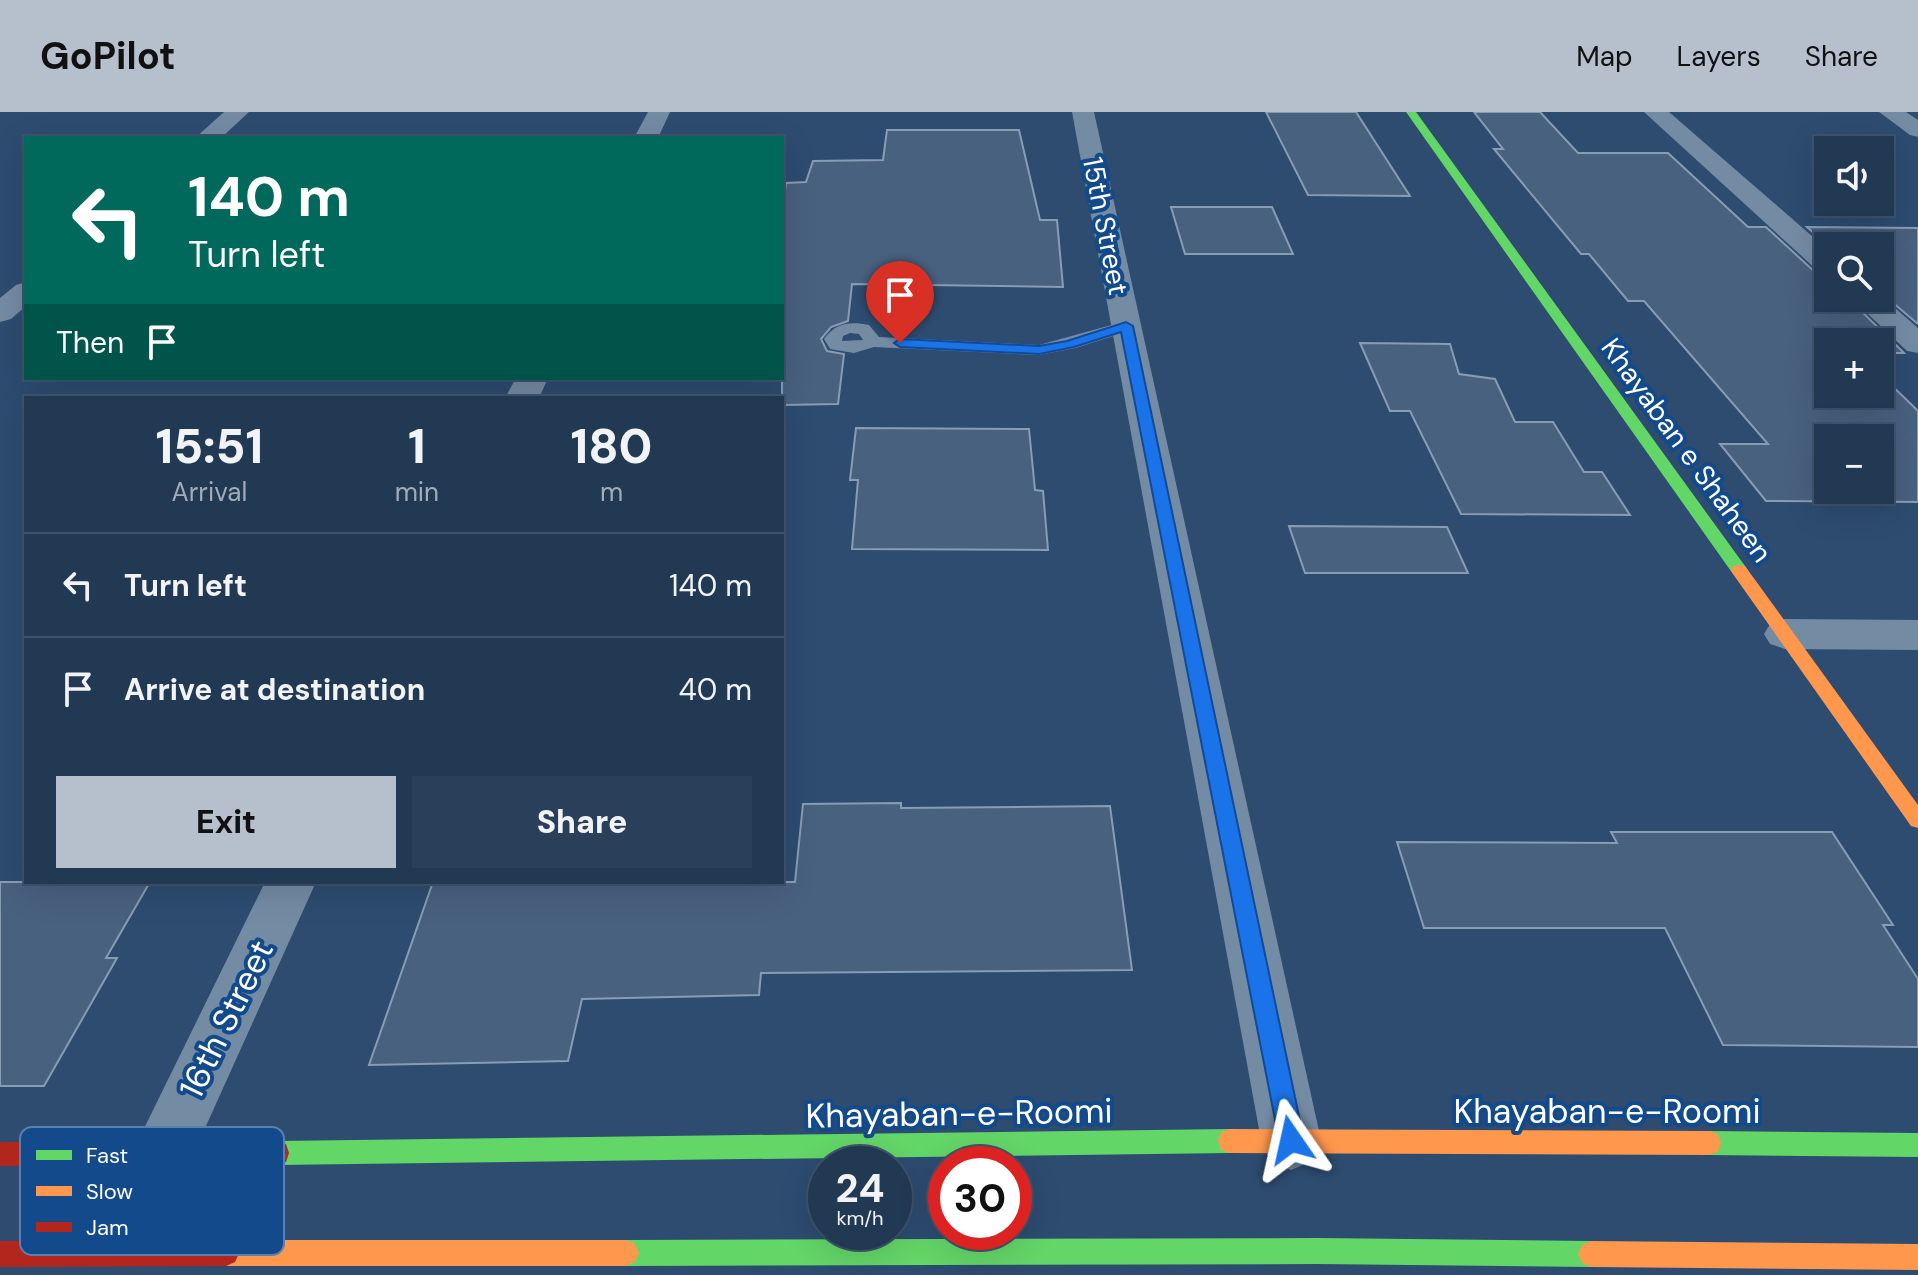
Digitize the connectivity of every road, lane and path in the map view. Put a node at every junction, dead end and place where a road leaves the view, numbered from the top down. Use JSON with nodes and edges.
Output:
{"nodes":[{"id":1,"x":238,"y":112,"type":"edge"},
{"id":2,"x":659,"y":112,"type":"edge"},
{"id":3,"x":1083,"y":112,"type":"edge"},
{"id":4,"x":1411,"y":112,"type":"edge"},
{"id":5,"x":1655,"y":112,"type":"edge"},
{"id":6,"x":1890,"y":112,"type":"edge"},
{"id":7,"x":1918,"y":130,"type":"edge"},
{"id":8,"x":209,"y":136,"type":"edge"},
{"id":9,"x":647,"y":136,"type":"edge"},
{"id":10,"x":1814,"y":253,"type":"edge"},
{"id":11,"x":24,"y":293,"type":"edge"},
{"id":12,"x":1882,"y":312,"type":"edge"},
{"id":13,"x":0,"y":313,"type":"edge"},
{"id":14,"x":1126,"y":326,"type":"junction"},
{"id":15,"x":871,"y":342,"type":"dead end"},
{"id":16,"x":1918,"y":344,"type":"edge"},
{"id":17,"x":1785,"y":634,"type":"junction"},
{"id":18,"x":1918,"y":635,"type":"edge"},
{"id":19,"x":1918,"y":820,"type":"edge"},
{"id":20,"x":290,"y":884,"type":"edge"},
{"id":21,"x":174,"y":1127,"type":"edge"},
{"id":22,"x":1291,"y":1140,"type":"junction"},
{"id":23,"x":1918,"y":1145,"type":"edge"},
{"id":24,"x":284,"y":1153,"type":"edge"},
{"id":25,"x":0,"y":1154,"type":"edge"},
{"id":26,"x":20,"y":1154,"type":"edge"},
{"id":27,"x":284,"y":1253,"type":"edge"},
{"id":28,"x":0,"y":1254,"type":"edge"},
{"id":29,"x":20,"y":1254,"type":"edge"},
{"id":30,"x":1918,"y":1257,"type":"edge"}],
"edges":[{"from":1,"to":8,"type":"street"},
{"from":2,"to":9,"type":"street"},
{"from":3,"to":14,"type":"street","name":"15th Street"},
{"from":4,"to":17,"type":"street","name":"Khayaban e Shaheen"},
{"from":5,"to":10,"type":"street"},
{"from":6,"to":7,"type":"street"},
{"from":11,"to":13,"type":"street"},
{"from":12,"to":16,"type":"street"},
{"from":14,"to":15,"type":"lane"},
{"from":14,"to":22,"type":"street","name":"15th Street"},
{"from":17,"to":18,"type":"street"},
{"from":17,"to":19,"type":"street","name":"Khayaban e Shaheen"},
{"from":20,"to":21,"type":"street","name":"16th Street"},
{"from":22,"to":23,"type":"street","name":"Khayaban-e-Roomi"},
{"from":22,"to":24,"type":"street","name":"Khayaban-e-Roomi"},
{"from":25,"to":26,"type":"street","name":"Khayaban-e-Roomi"},
{"from":27,"to":30,"type":"street"},
{"from":28,"to":29,"type":"street"}]}
